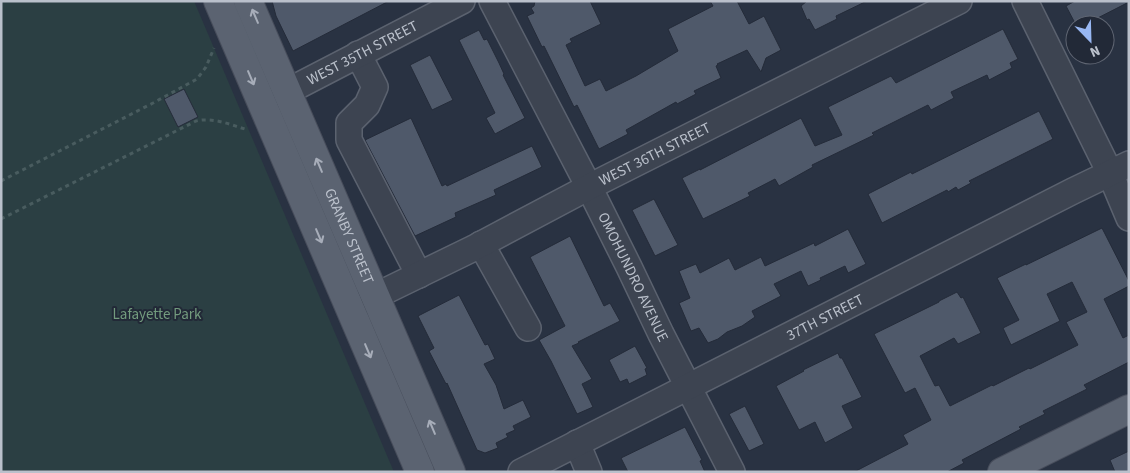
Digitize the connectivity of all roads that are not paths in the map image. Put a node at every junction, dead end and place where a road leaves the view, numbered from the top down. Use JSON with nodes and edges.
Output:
{"nodes":[{"id":1,"x":218,"y":1,"type":"edge"},
{"id":2,"x":248,"y":1,"type":"edge"},
{"id":3,"x":462,"y":1,"type":"edge"},
{"id":4,"x":492,"y":1,"type":"edge"},
{"id":5,"x":960,"y":1,"type":"edge"},
{"id":6,"x":1024,"y":1,"type":"edge"},
{"id":7,"x":358,"y":54,"type":"junction"},
{"id":8,"x":287,"y":91,"type":"junction"},
{"id":9,"x":262,"y":104,"type":"junction"},
{"id":10,"x":1120,"y":168,"type":"edge"},
{"id":11,"x":589,"y":188,"type":"junction"},
{"id":12,"x":1129,"y":218,"type":"edge"},
{"id":13,"x":481,"y":244,"type":"junction"},
{"id":14,"x":419,"y":275,"type":"junction"},
{"id":15,"x":376,"y":296,"type":"junction"},
{"id":16,"x":350,"y":309,"type":"junction"},
{"id":17,"x":528,"y":328,"type":"dead end"},
{"id":18,"x":688,"y":387,"type":"junction"},
{"id":19,"x":1129,"y":409,"type":"edge"},
{"id":20,"x":577,"y":443,"type":"junction"},
{"id":21,"x":420,"y":472,"type":"edge"},
{"id":22,"x":451,"y":472,"type":"edge"},
{"id":23,"x":521,"y":472,"type":"edge"},
{"id":24,"x":589,"y":472,"type":"edge"},
{"id":25,"x":732,"y":472,"type":"edge"},
{"id":26,"x":1002,"y":472,"type":"edge"}],
"edges":[{"from":1,"to":9,"type":"main road","name":"GRANBY STREET","one_way":true},
{"from":8,"to":2,"type":"main road","name":"GRANBY STREET","one_way":true},
{"from":3,"to":7,"type":"street","name":"WEST 35TH STREET"},
{"from":4,"to":11,"type":"street","name":"OMOHUNDRO AVENUE"},
{"from":5,"to":11,"type":"street","name":"WEST 36TH STREET"},
{"from":6,"to":10,"type":"street"},
{"from":7,"to":8,"type":"street","name":"WEST 35TH STREET"},
{"from":7,"to":14,"type":"street"},
{"from":8,"to":9,"type":"street","name":"WEST 35TH STREET"},
{"from":15,"to":8,"type":"main road","name":"GRANBY STREET","one_way":true},
{"from":9,"to":16,"type":"main road","name":"GRANBY STREET","one_way":true},
{"from":10,"to":12,"type":"street"},
{"from":10,"to":18,"type":"street","name":"37TH STREET"},
{"from":11,"to":13,"type":"street","name":"WEST 36TH STREET"},
{"from":11,"to":18,"type":"street","name":"OMOHUNDRO AVENUE"},
{"from":13,"to":14,"type":"street","name":"WEST 36TH STREET"},
{"from":13,"to":17,"type":"street"},
{"from":14,"to":15,"type":"street","name":"WEST 36TH STREET"},
{"from":15,"to":16,"type":"street","name":"WEST 36TH STREET"},
{"from":22,"to":15,"type":"main road","name":"GRANBY STREET","one_way":true},
{"from":16,"to":21,"type":"main road","name":"GRANBY STREET","one_way":true},
{"from":18,"to":20,"type":"street","name":"37TH STREET"},
{"from":18,"to":25,"type":"street","name":"OMOHUNDRO AVENUE"},
{"from":19,"to":26,"type":"main road"},
{"from":20,"to":23,"type":"street","name":"37TH STREET"},
{"from":20,"to":24,"type":"street"}]}
